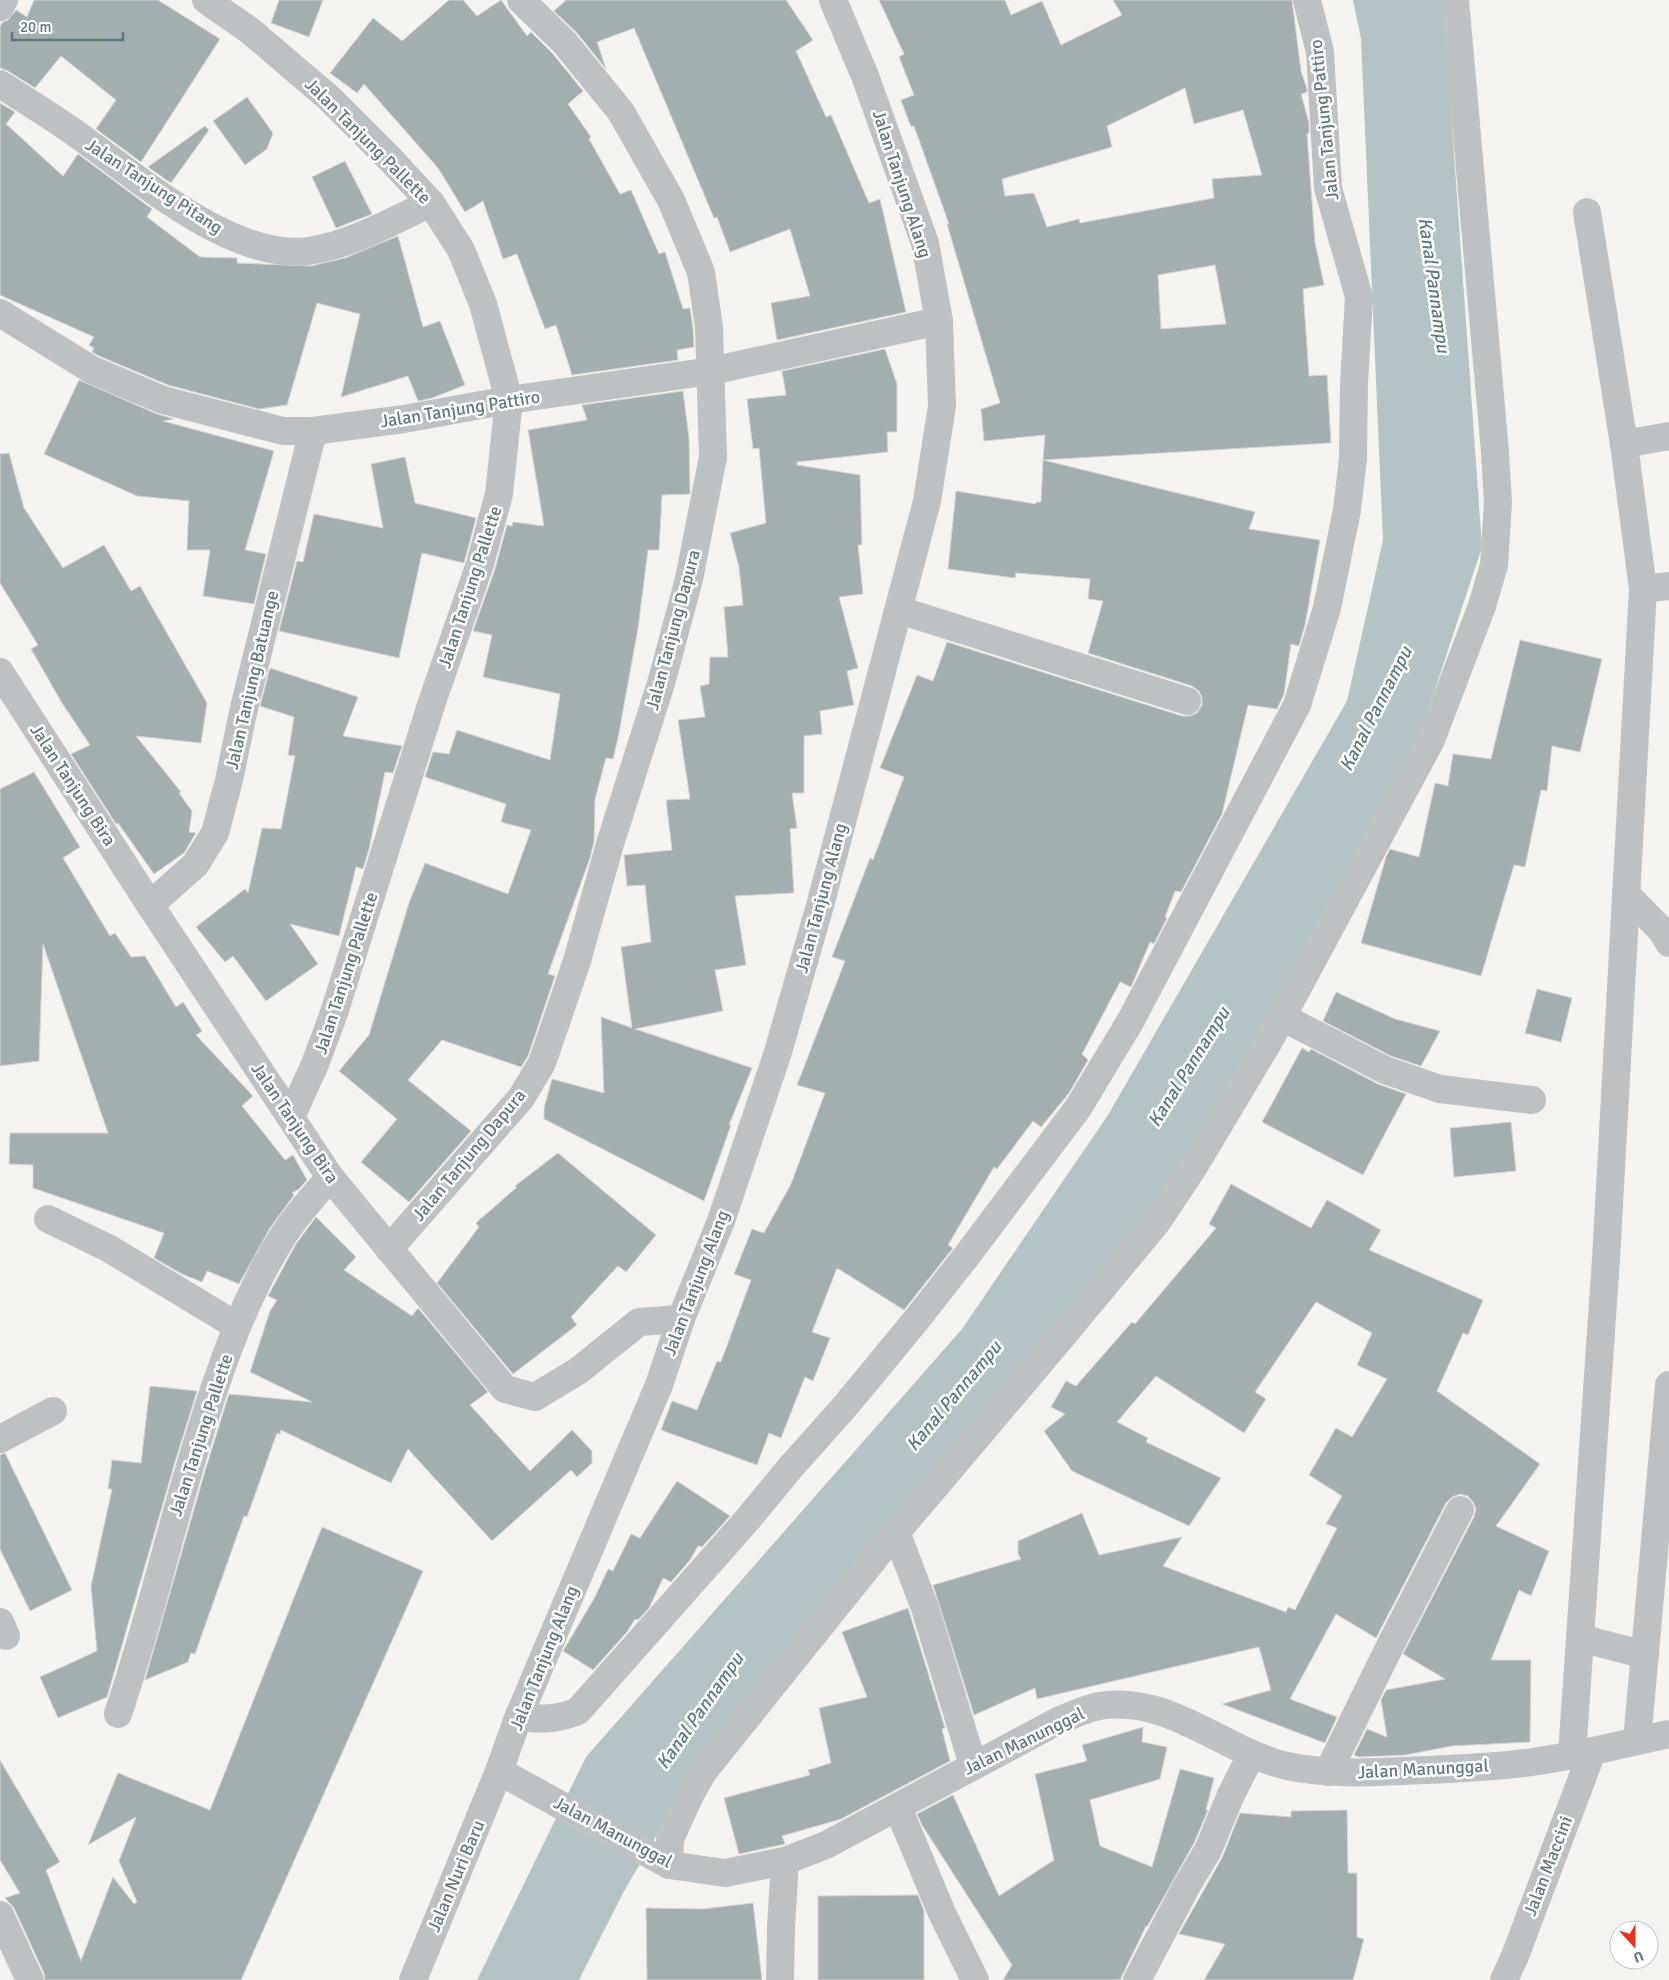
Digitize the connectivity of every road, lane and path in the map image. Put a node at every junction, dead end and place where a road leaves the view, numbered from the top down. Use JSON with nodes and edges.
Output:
{"nodes":[{"id":1,"x":4,"y":0,"type":"edge"},
{"id":2,"x":206,"y":0,"type":"edge"},
{"id":3,"x":521,"y":0,"type":"edge"},
{"id":4,"x":833,"y":0,"type":"edge"},
{"id":5,"x":1307,"y":0,"type":"edge"},
{"id":6,"x":1455,"y":0,"type":"edge"},
{"id":7,"x":0,"y":7,"type":"edge"},
{"id":8,"x":0,"y":84,"type":"edge"},
{"id":9,"x":431,"y":203,"type":"junction"},
{"id":10,"x":1588,"y":212,"type":"dead end"},
{"id":11,"x":0,"y":313,"type":"edge"},
{"id":12,"x":939,"y":321,"type":"junction"},
{"id":13,"x":711,"y":371,"type":"junction"},
{"id":14,"x":509,"y":400,"type":"junction"},
{"id":15,"x":313,"y":431,"type":"junction"},
{"id":16,"x":1669,"y":436,"type":"edge"},
{"id":17,"x":1624,"y":444,"type":"junction"},
{"id":18,"x":1656,"y":588,"type":"edge"},
{"id":19,"x":899,"y":610,"type":"junction"},
{"id":20,"x":0,"y":672,"type":"edge"},
{"id":21,"x":1188,"y":701,"type":"dead end"},
{"id":22,"x":1626,"y":894,"type":"junction"},
{"id":23,"x":150,"y":905,"type":"junction"},
{"id":24,"x":1669,"y":942,"type":"edge"},
{"id":25,"x":1282,"y":1017,"type":"junction"},
{"id":26,"x":1532,"y":1100,"type":"dead end"},
{"id":27,"x":291,"y":1117,"type":"junction"},
{"id":28,"x":330,"y":1177,"type":"junction"},
{"id":29,"x":48,"y":1220,"type":"dead end"},
{"id":30,"x":389,"y":1249,"type":"junction"},
{"id":31,"x":680,"y":1319,"type":"junction"},
{"id":32,"x":237,"y":1326,"type":"junction"},
{"id":33,"x":1669,"y":1385,"type":"edge"},
{"id":34,"x":53,"y":1411,"type":"dead end"},
{"id":35,"x":0,"y":1439,"type":"edge"},
{"id":36,"x":1460,"y":1510,"type":"dead end"},
{"id":37,"x":896,"y":1532,"type":"junction"},
{"id":38,"x":1580,"y":1638,"type":"junction"},
{"id":39,"x":1645,"y":1655,"type":"junction"},
{"id":40,"x":118,"y":1714,"type":"dead end"},
{"id":41,"x":518,"y":1718,"type":"junction"},
{"id":42,"x":1669,"y":1734,"type":"edge"},
{"id":43,"x":1637,"y":1741,"type":"junction"},
{"id":44,"x":1582,"y":1754,"type":"junction"},
{"id":45,"x":1251,"y":1755,"type":"junction"},
{"id":46,"x":973,"y":1765,"type":"junction"},
{"id":47,"x":499,"y":1771,"type":"junction"},
{"id":48,"x":1328,"y":1772,"type":"junction"},
{"id":49,"x":898,"y":1808,"type":"junction"},
{"id":50,"x":785,"y":1861,"type":"junction"},
{"id":51,"x":664,"y":1862,"type":"junction"},
{"id":52,"x":0,"y":1915,"type":"edge"},
{"id":53,"x":30,"y":1980,"type":"edge"},
{"id":54,"x":413,"y":1980,"type":"edge"},
{"id":55,"x":780,"y":1980,"type":"edge"},
{"id":56,"x":975,"y":1980,"type":"edge"},
{"id":57,"x":1137,"y":1980,"type":"edge"},
{"id":58,"x":1504,"y":1980,"type":"edge"}],
"edges":[{"from":1,"to":7,"type":"street"},
{"from":2,"to":9,"type":"street","name":"Jalan Tanjung Pallette"},
{"from":3,"to":13,"type":"street","name":"Jalan Tanjung Dapura"},
{"from":4,"to":12,"type":"street","name":"Jalan Tanjung Alang"},
{"from":5,"to":41,"type":"street","name":"Jalan Tanjung Pattiro"},
{"from":6,"to":25,"type":"street"},
{"from":8,"to":9,"type":"street","name":"Jalan Tanjung Pitang"},
{"from":9,"to":14,"type":"street","name":"Jalan Tanjung Pallette"},
{"from":10,"to":17,"type":"street","name":"Jalan Maccini"},
{"from":11,"to":15,"type":"street","name":"Jalan Tanjung Pattiro"},
{"from":12,"to":13,"type":"street","name":"Jalan Tanjung Pattiro"},
{"from":12,"to":19,"type":"street","name":"Jalan Tanjung Alang"},
{"from":13,"to":14,"type":"street","name":"Jalan Tanjung Pattiro"},
{"from":13,"to":30,"type":"street","name":"Jalan Tanjung Dapura"},
{"from":14,"to":15,"type":"street","name":"Jalan Tanjung Pattiro"},
{"from":14,"to":27,"type":"street","name":"Jalan Tanjung Pallette"},
{"from":15,"to":23,"type":"street","name":"Jalan Tanjung Batuange"},
{"from":16,"to":17,"type":"street"},
{"from":17,"to":18,"type":"street","name":"Jalan Maccini"},
{"from":18,"to":22,"type":"street","name":"Jalan Maccini"},
{"from":19,"to":21,"type":"street"},
{"from":19,"to":31,"type":"street","name":"Jalan Tanjung Alang"},
{"from":20,"to":23,"type":"street","name":"Jalan Tanjung Bira"},
{"from":22,"to":24,"type":"street"},
{"from":22,"to":38,"type":"street","name":"Jalan Maccini"},
{"from":23,"to":27,"type":"street","name":"Jalan Tanjung Bira"},
{"from":25,"to":26,"type":"street"},
{"from":25,"to":37,"type":"street"},
{"from":27,"to":28,"type":"street","name":"Jalan Tanjung Bira"},
{"from":28,"to":30,"type":"street","name":"Jalan Tanjung Bira"},
{"from":28,"to":32,"type":"street","name":"Jalan Tanjung Pallette"},
{"from":29,"to":32,"type":"street"},
{"from":30,"to":31,"type":"street","name":"Jalan Tanjung Bira"},
{"from":31,"to":41,"type":"street","name":"Jalan Tanjung Alang"},
{"from":32,"to":40,"type":"street","name":"Jalan Tanjung Pallette"},
{"from":33,"to":39,"type":"street"},
{"from":34,"to":35,"type":"street"},
{"from":36,"to":48,"type":"street"},
{"from":37,"to":46,"type":"street"},
{"from":37,"to":51,"type":"street"},
{"from":38,"to":39,"type":"street"},
{"from":38,"to":44,"type":"street","name":"Jalan Maccini"},
{"from":39,"to":43,"type":"street"},
{"from":41,"to":47,"type":"street","name":"Jalan Tanjung Alang"},
{"from":42,"to":43,"type":"street","name":"Jalan Manunggal"},
{"from":43,"to":44,"type":"street","name":"Jalan Manunggal"},
{"from":44,"to":48,"type":"street","name":"Jalan Manunggal"},
{"from":44,"to":58,"type":"street","name":"Jalan Maccini"},
{"from":45,"to":46,"type":"street","name":"Jalan Manunggal"},
{"from":45,"to":48,"type":"street","name":"Jalan Manunggal"},
{"from":45,"to":57,"type":"street"},
{"from":46,"to":49,"type":"street","name":"Jalan Manunggal"},
{"from":47,"to":51,"type":"street","name":"Jalan Manunggal"},
{"from":47,"to":54,"type":"street","name":"Jalan Nuri Baru"},
{"from":49,"to":50,"type":"street","name":"Jalan Manunggal"},
{"from":49,"to":56,"type":"street"},
{"from":50,"to":51,"type":"street","name":"Jalan Manunggal"},
{"from":50,"to":55,"type":"street"},
{"from":52,"to":53,"type":"street"}]}
